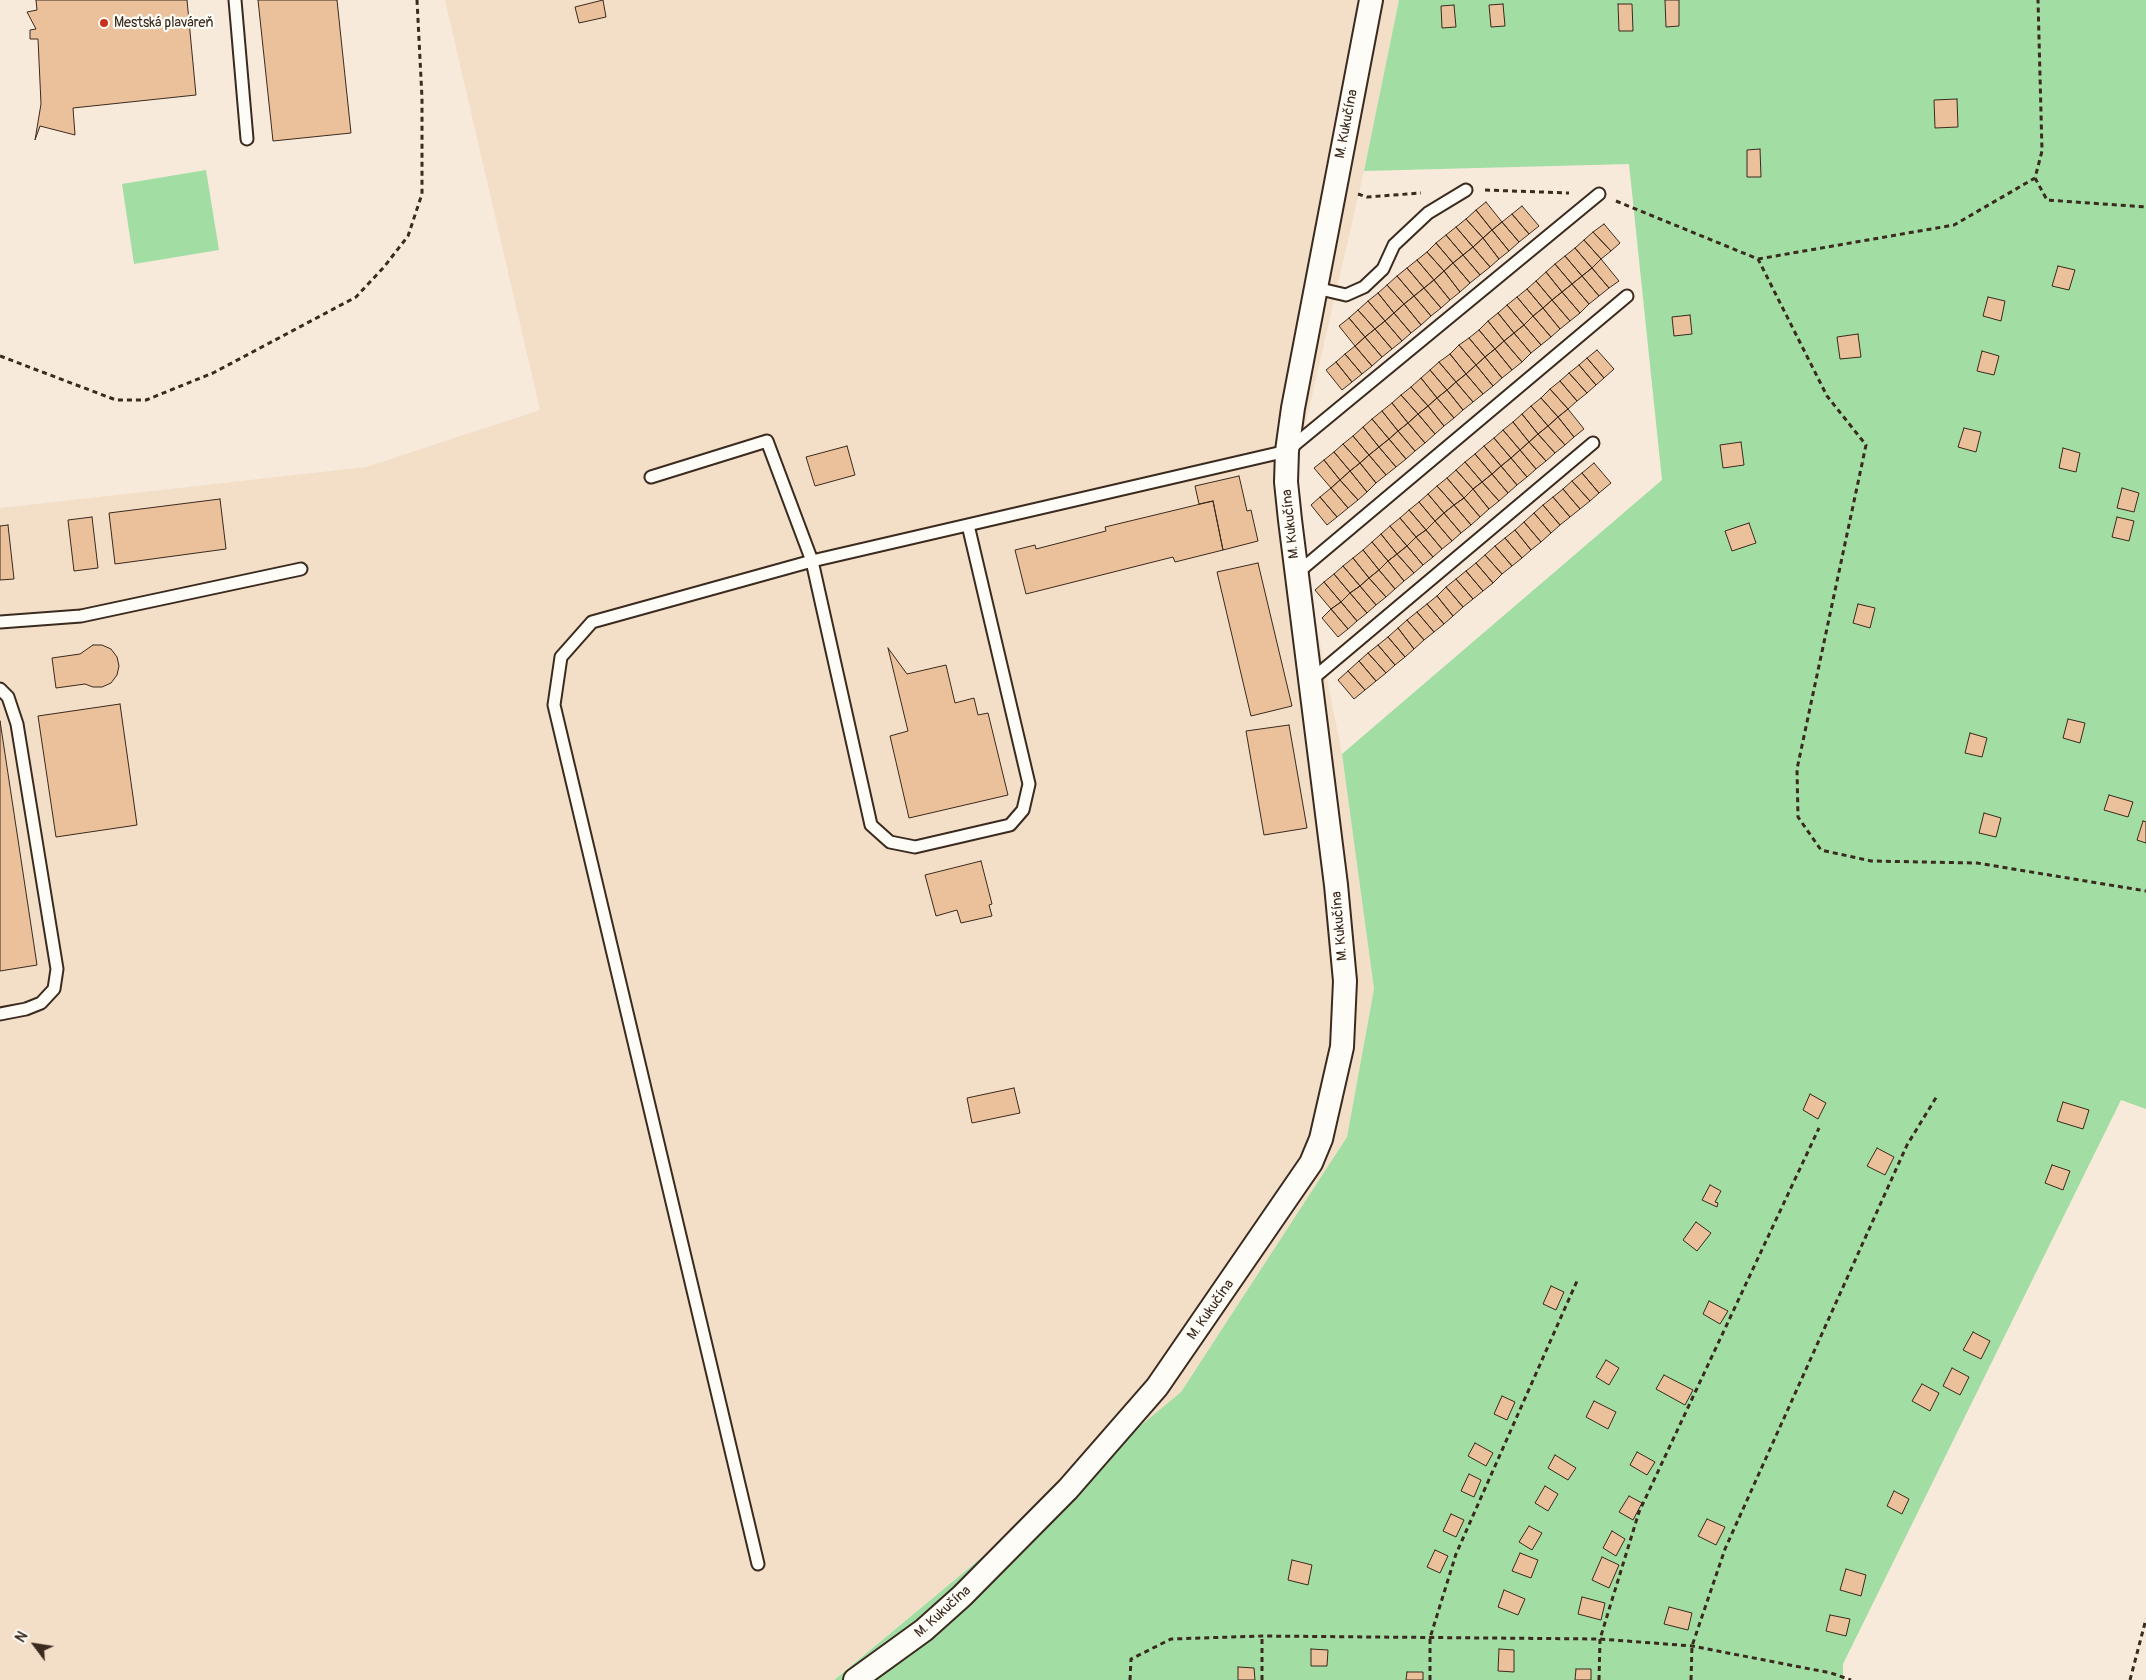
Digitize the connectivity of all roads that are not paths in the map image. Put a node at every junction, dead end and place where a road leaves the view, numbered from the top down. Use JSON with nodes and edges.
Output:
{"nodes":[{"id":1,"x":235,"y":0,"type":"edge"},
{"id":2,"x":1371,"y":0,"type":"edge"},
{"id":3,"x":247,"y":139,"type":"dead end"},
{"id":4,"x":1466,"y":190,"type":"road end"},
{"id":5,"x":1599,"y":194,"type":"road end"},
{"id":6,"x":1316,"y":288,"type":"junction"},
{"id":7,"x":1627,"y":296,"type":"dead end"},
{"id":8,"x":1593,"y":444,"type":"dead end"},
{"id":9,"x":1287,"y":451,"type":"junction"},
{"id":10,"x":651,"y":477,"type":"dead end"},
{"id":11,"x":968,"y":525,"type":"junction"},
{"id":12,"x":812,"y":561,"type":"junction"},
{"id":13,"x":301,"y":569,"type":"dead end"},
{"id":14,"x":1296,"y":574,"type":"junction"},
{"id":15,"x":0,"y":622,"type":"edge"},
{"id":16,"x":1310,"y":681,"type":"junction"},
{"id":17,"x":0,"y":689,"type":"edge"},
{"id":18,"x":0,"y":1014,"type":"edge"},
{"id":19,"x":758,"y":1564,"type":"dead end"},
{"id":20,"x":855,"y":1680,"type":"edge"}],
"edges":[{"from":1,"to":3,"type":"lane"},
{"from":2,"to":6,"type":"street","name":"M. Kukučína"},
{"from":4,"to":6,"type":"lane"},
{"from":5,"to":9,"type":"lane"},
{"from":6,"to":9,"type":"street","name":"M. Kukučína"},
{"from":7,"to":14,"type":"lane"},
{"from":8,"to":16,"type":"lane"},
{"from":9,"to":11,"type":"lane"},
{"from":9,"to":14,"type":"street","name":"M. Kukučína"},
{"from":10,"to":12,"type":"lane"},
{"from":11,"to":12,"type":"lane"},
{"from":11,"to":12,"type":"lane"},
{"from":12,"to":19,"type":"lane"},
{"from":13,"to":15,"type":"lane"},
{"from":14,"to":16,"type":"street","name":"M. Kukučína"},
{"from":16,"to":20,"type":"street","name":"M. Kukučína"},
{"from":17,"to":18,"type":"lane"}]}
